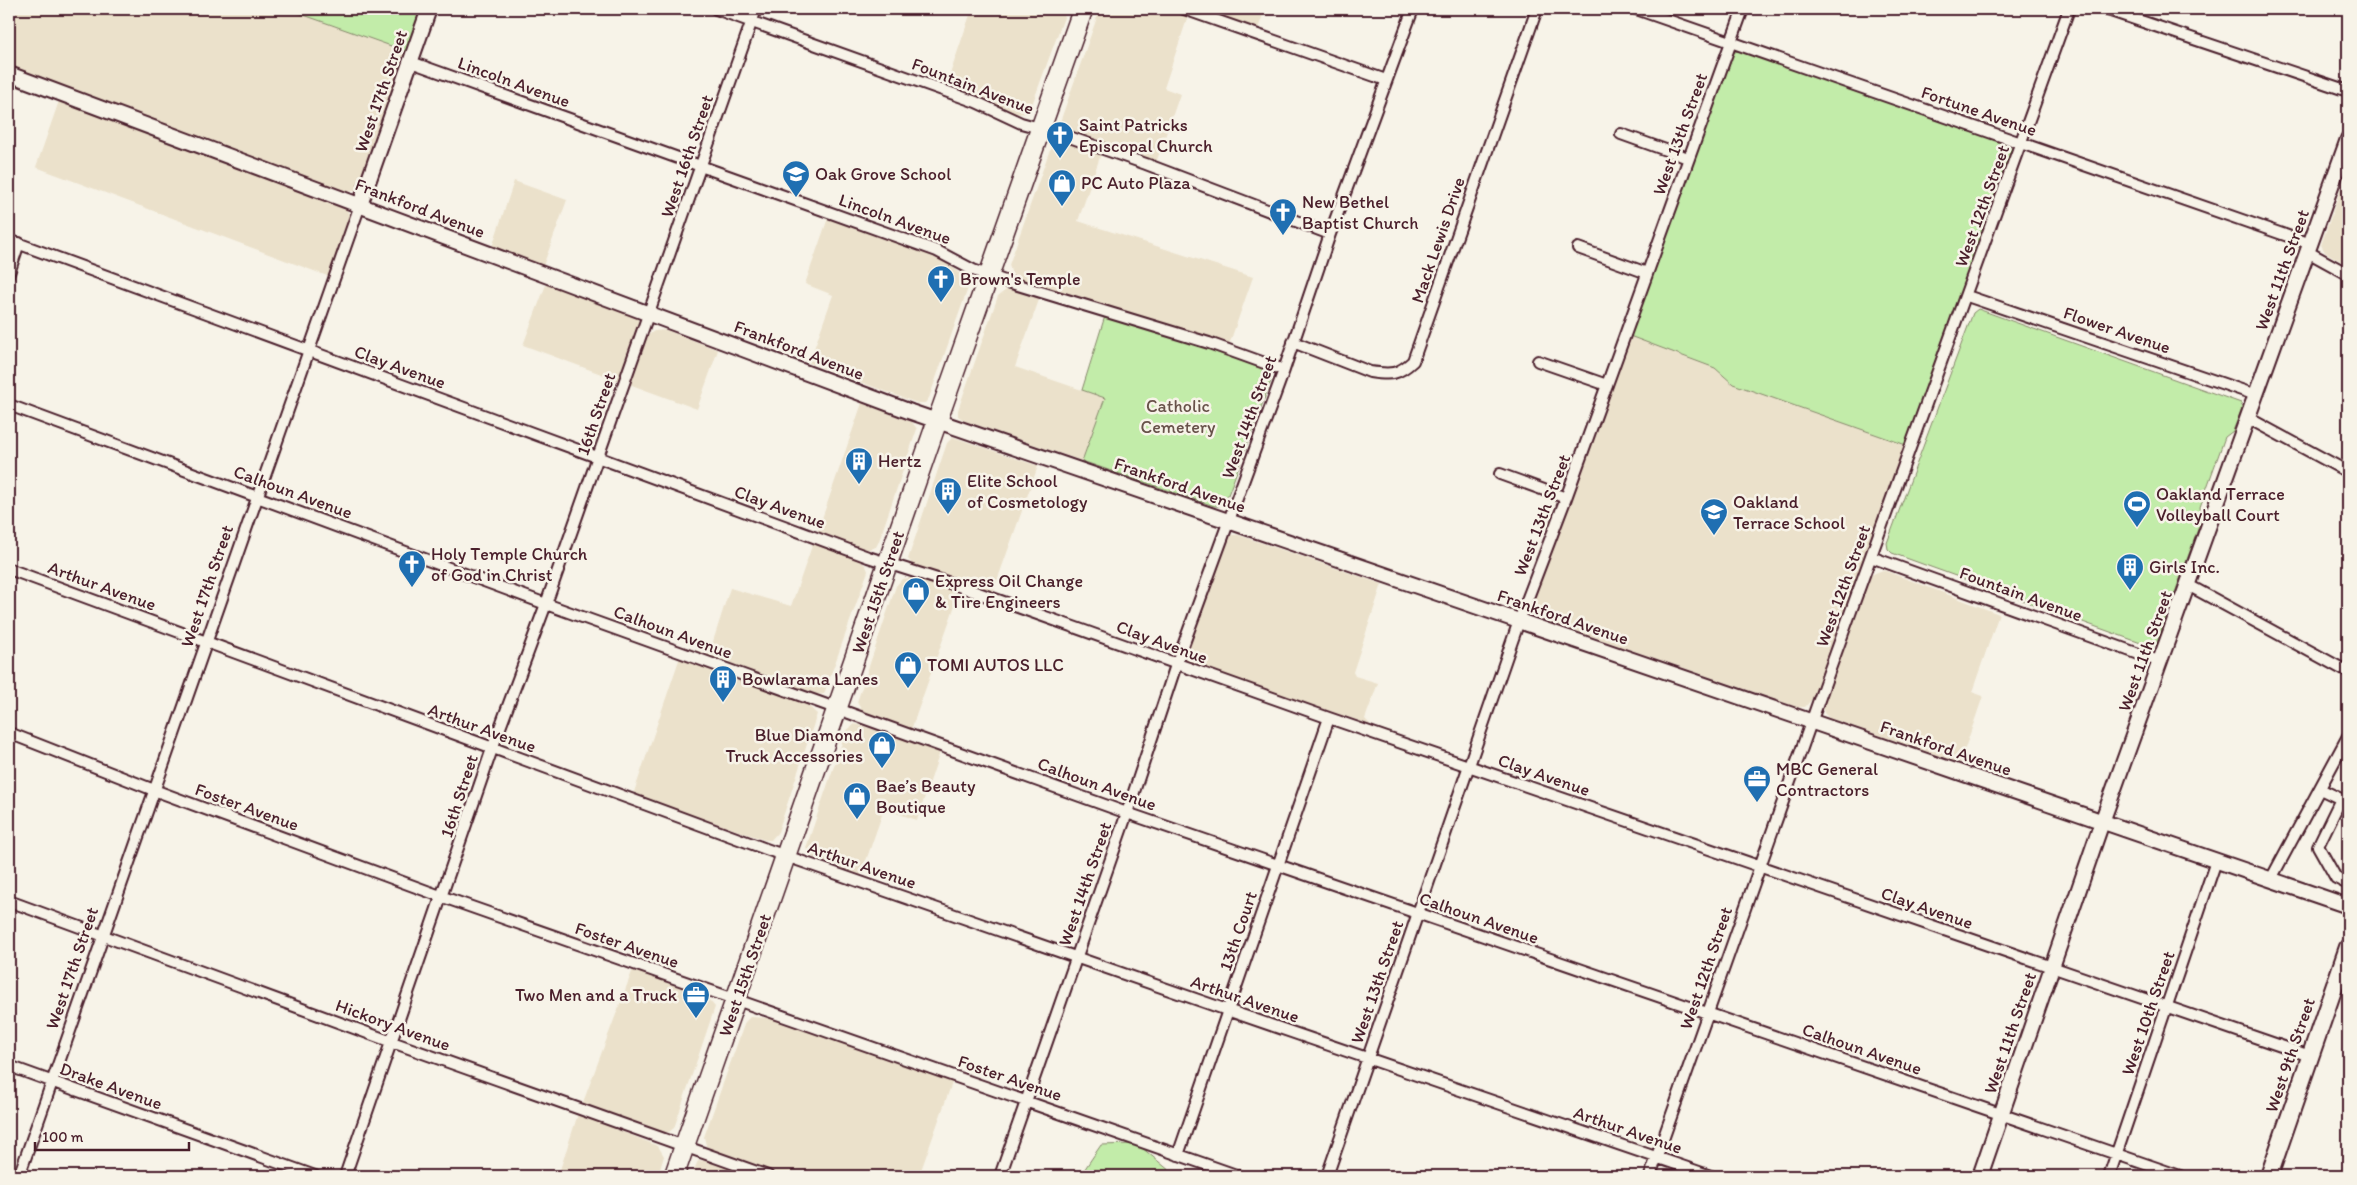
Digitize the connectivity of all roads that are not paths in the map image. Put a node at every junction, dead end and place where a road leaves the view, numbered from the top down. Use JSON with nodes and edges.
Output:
{"nodes":[{"id":1,"x":429,"y":9,"type":"edge"},
{"id":2,"x":716,"y":9,"type":"edge"},
{"id":3,"x":756,"y":9,"type":"edge"},
{"id":4,"x":1084,"y":9,"type":"edge"},
{"id":5,"x":1184,"y":9,"type":"edge"},
{"id":6,"x":1413,"y":9,"type":"edge"},
{"id":7,"x":1537,"y":9,"type":"edge"},
{"id":8,"x":1636,"y":9,"type":"edge"},
{"id":9,"x":1743,"y":9,"type":"edge"},
{"id":10,"x":2069,"y":9,"type":"edge"},
{"id":11,"x":2105,"y":9,"type":"edge"},
{"id":12,"x":751,"y":22,"type":"junction"},
{"id":13,"x":1731,"y":41,"type":"junction"},
{"id":14,"x":411,"y":62,"type":"junction"},
{"id":15,"x":9,"y":74,"type":"edge"},
{"id":16,"x":1386,"y":80,"type":"junction"},
{"id":17,"x":2348,"y":91,"type":"edge"},
{"id":18,"x":1041,"y":128,"type":"junction"},
{"id":19,"x":1621,"y":134,"type":"dead end"},
{"id":20,"x":2348,"y":139,"type":"edge"},
{"id":21,"x":2022,"y":143,"type":"junction"},
{"id":22,"x":1688,"y":158,"type":"junction"},
{"id":23,"x":700,"y":166,"type":"junction"},
{"id":24,"x":360,"y":205,"type":"junction"},
{"id":25,"x":1330,"y":234,"type":"junction"},
{"id":26,"x":14,"y":242,"type":"edge"},
{"id":27,"x":1578,"y":248,"type":"dead end"},
{"id":28,"x":2309,"y":248,"type":"junction"},
{"id":29,"x":9,"y":273,"type":"edge"},
{"id":30,"x":1647,"y":273,"type":"junction"},
{"id":31,"x":2348,"y":274,"type":"edge"},
{"id":32,"x":989,"y":276,"type":"junction"},
{"id":33,"x":1967,"y":296,"type":"junction"},
{"id":34,"x":649,"y":313,"type":"junction"},
{"id":35,"x":1293,"y":342,"type":"junction"},
{"id":36,"x":310,"y":351,"type":"junction"},
{"id":37,"x":1538,"y":361,"type":"dead end"},
{"id":38,"x":1284,"y":370,"type":"junction"},
{"id":39,"x":1607,"y":385,"type":"junction"},
{"id":40,"x":2256,"y":395,"type":"junction"},
{"id":41,"x":9,"y":405,"type":"edge"},
{"id":42,"x":2248,"y":418,"type":"junction"},
{"id":43,"x":937,"y":421,"type":"junction"},
{"id":44,"x":598,"y":458,"type":"junction"},
{"id":45,"x":2348,"y":472,"type":"edge"},
{"id":46,"x":1500,"y":474,"type":"dead end"},
{"id":47,"x":258,"y":497,"type":"junction"},
{"id":48,"x":1566,"y":498,"type":"junction"},
{"id":49,"x":1228,"y":522,"type":"junction"},
{"id":50,"x":1870,"y":557,"type":"junction"},
{"id":51,"x":888,"y":563,"type":"junction"},
{"id":52,"x":9,"y":569,"type":"edge"},
{"id":53,"x":2188,"y":585,"type":"junction"},
{"id":54,"x":546,"y":604,"type":"junction"},
{"id":55,"x":1519,"y":621,"type":"junction"},
{"id":56,"x":208,"y":643,"type":"junction"},
{"id":57,"x":2160,"y":662,"type":"junction"},
{"id":58,"x":1176,"y":665,"type":"junction"},
{"id":59,"x":2348,"y":672,"type":"edge"},
{"id":60,"x":838,"y":709,"type":"junction"},
{"id":61,"x":1329,"y":718,"type":"junction"},
{"id":62,"x":1811,"y":722,"type":"junction"},
{"id":63,"x":9,"y":734,"type":"edge"},
{"id":64,"x":2348,"y":736,"type":"edge"},
{"id":65,"x":492,"y":749,"type":"junction"},
{"id":66,"x":1469,"y":765,"type":"junction"},
{"id":67,"x":2320,"y":789,"type":"junction"},
{"id":68,"x":154,"y":790,"type":"junction"},
{"id":69,"x":1127,"y":813,"type":"junction"},
{"id":70,"x":2102,"y":822,"type":"junction"},
{"id":71,"x":786,"y":855,"type":"junction"},
{"id":72,"x":2216,"y":861,"type":"junction"},
{"id":73,"x":1278,"y":865,"type":"junction"},
{"id":74,"x":1758,"y":868,"type":"junction"},
{"id":75,"x":2270,"y":880,"type":"junction"},
{"id":76,"x":2348,"y":884,"type":"edge"},
{"id":77,"x":443,"y":897,"type":"junction"},
{"id":78,"x":9,"y":901,"type":"edge"},
{"id":79,"x":2348,"y":906,"type":"edge"},
{"id":80,"x":1418,"y":914,"type":"junction"},
{"id":81,"x":103,"y":936,"type":"junction"},
{"id":82,"x":2348,"y":947,"type":"edge"},
{"id":83,"x":1077,"y":958,"type":"junction"},
{"id":84,"x":2052,"y":968,"type":"junction"},
{"id":85,"x":736,"y":1000,"type":"junction"},
{"id":86,"x":2167,"y":1008,"type":"junction"},
{"id":87,"x":1228,"y":1010,"type":"junction"},
{"id":88,"x":1707,"y":1014,"type":"junction"},
{"id":89,"x":392,"y":1042,"type":"junction"},
{"id":90,"x":2310,"y":1056,"type":"junction"},
{"id":91,"x":1368,"y":1059,"type":"junction"},
{"id":92,"x":9,"y":1066,"type":"edge"},
{"id":93,"x":53,"y":1083,"type":"junction"},
{"id":94,"x":1026,"y":1101,"type":"junction"},
{"id":95,"x":2002,"y":1114,"type":"junction"},
{"id":96,"x":684,"y":1147,"type":"junction"},
{"id":97,"x":1178,"y":1154,"type":"junction"},
{"id":98,"x":2116,"y":1154,"type":"junction"},
{"id":99,"x":1656,"y":1157,"type":"junction"},
{"id":100,"x":19,"y":1176,"type":"edge"},
{"id":101,"x":315,"y":1176,"type":"edge"},
{"id":102,"x":344,"y":1176,"type":"edge"},
{"id":103,"x":674,"y":1176,"type":"edge"},
{"id":104,"x":768,"y":1176,"type":"edge"},
{"id":105,"x":1000,"y":1176,"type":"edge"},
{"id":106,"x":1239,"y":1176,"type":"edge"},
{"id":107,"x":1327,"y":1176,"type":"edge"},
{"id":108,"x":1650,"y":1176,"type":"edge"},
{"id":109,"x":1711,"y":1176,"type":"edge"},
{"id":110,"x":1980,"y":1176,"type":"edge"},
{"id":111,"x":2109,"y":1176,"type":"edge"},
{"id":112,"x":2180,"y":1176,"type":"edge"},
{"id":113,"x":2268,"y":1176,"type":"edge"}],
"edges":[{"from":1,"to":14,"type":"main road","name":"West 17th Street"},
{"from":2,"to":12,"type":"street","name":"Fountain Avenue"},
{"from":3,"to":12,"type":"street","name":"West 16th Street"},
{"from":4,"to":18,"type":"highway","name":"West 15th Street"},
{"from":5,"to":16,"type":"street"},
{"from":6,"to":16,"type":"street","name":"West 14th Street"},
{"from":7,"to":35,"type":"street","name":"Mack Lewis Drive"},
{"from":8,"to":13,"type":"street","name":"Fortune Avenue"},
{"from":9,"to":13,"type":"street","name":"West 13th Street"},
{"from":10,"to":21,"type":"street","name":"West 12th Street"},
{"from":11,"to":17,"type":"street"},
{"from":12,"to":18,"type":"street","name":"Fountain Avenue"},
{"from":12,"to":23,"type":"street","name":"West 16th Street"},
{"from":13,"to":21,"type":"street","name":"Fortune Avenue"},
{"from":13,"to":22,"type":"street","name":"West 13th Street"},
{"from":14,"to":23,"type":"street","name":"Lincoln Avenue"},
{"from":14,"to":24,"type":"main road","name":"West 17th Street"},
{"from":15,"to":24,"type":"main road","name":"Frankford Avenue"},
{"from":16,"to":25,"type":"street","name":"West 14th Street"},
{"from":18,"to":25,"type":"street","name":"Fountain Avenue"},
{"from":18,"to":32,"type":"highway","name":"West 15th Street"},
{"from":19,"to":22,"type":"street"},
{"from":20,"to":28,"type":"main road","name":"West 11th Street"},
{"from":21,"to":28,"type":"street","name":"Fortune Avenue"},
{"from":21,"to":33,"type":"street","name":"West 12th Street"},
{"from":22,"to":30,"type":"street","name":"West 13th Street"},
{"from":23,"to":32,"type":"street","name":"Lincoln Avenue"},
{"from":23,"to":34,"type":"street","name":"West 16th Street"},
{"from":24,"to":34,"type":"main road","name":"Frankford Avenue"},
{"from":24,"to":36,"type":"street","name":"West 17th Street"},
{"from":25,"to":35,"type":"street","name":"West 14th Street"},
{"from":26,"to":29,"type":"street"},
{"from":26,"to":36,"type":"street","name":"Clay Avenue"},
{"from":27,"to":30,"type":"street"},
{"from":28,"to":31,"type":"street","name":"Fortune Avenue"},
{"from":28,"to":40,"type":"main road","name":"West 11th Street"},
{"from":30,"to":39,"type":"street","name":"West 13th Street"},
{"from":32,"to":38,"type":"street","name":"Lincoln Avenue"},
{"from":32,"to":43,"type":"highway","name":"West 15th Street"},
{"from":33,"to":40,"type":"street","name":"Flower Avenue"},
{"from":33,"to":50,"type":"street","name":"West 12th Street"},
{"from":34,"to":43,"type":"main road","name":"Frankford Avenue"},
{"from":34,"to":44,"type":"street","name":"16th Street"},
{"from":35,"to":38,"type":"street","name":"West 14th Street"},
{"from":36,"to":44,"type":"street","name":"Clay Avenue"},
{"from":36,"to":47,"type":"street","name":"West 17th Street"},
{"from":37,"to":39,"type":"street"},
{"from":38,"to":49,"type":"street","name":"West 14th Street"},
{"from":39,"to":48,"type":"street","name":"West 13th Street"},
{"from":40,"to":42,"type":"main road","name":"West 11th Street"},
{"from":41,"to":47,"type":"street","name":"Calhoun Avenue"},
{"from":42,"to":45,"type":"street"},
{"from":42,"to":53,"type":"main road","name":"West 11th Street"},
{"from":43,"to":49,"type":"main road","name":"Frankford Avenue"},
{"from":43,"to":51,"type":"highway","name":"West 15th Street"},
{"from":44,"to":51,"type":"street","name":"Clay Avenue"},
{"from":44,"to":54,"type":"street","name":"16th Street"},
{"from":46,"to":48,"type":"street"},
{"from":47,"to":54,"type":"street","name":"Calhoun Avenue"},
{"from":47,"to":56,"type":"street","name":"West 17th Street"},
{"from":48,"to":55,"type":"street","name":"West 13th Street"},
{"from":49,"to":55,"type":"main road","name":"Frankford Avenue"},
{"from":49,"to":58,"type":"street","name":"West 14th Street"},
{"from":50,"to":57,"type":"street","name":"Fountain Avenue"},
{"from":50,"to":62,"type":"street","name":"West 12th Street"},
{"from":51,"to":58,"type":"street","name":"Clay Avenue"},
{"from":51,"to":60,"type":"highway","name":"West 15th Street"},
{"from":52,"to":56,"type":"street","name":"Arthur Avenue"},
{"from":53,"to":57,"type":"main road","name":"West 11th Street"},
{"from":53,"to":59,"type":"street"},
{"from":54,"to":60,"type":"street","name":"Calhoun Avenue"},
{"from":54,"to":65,"type":"street","name":"16th Street"},
{"from":55,"to":62,"type":"main road","name":"Frankford Avenue"},
{"from":55,"to":66,"type":"street","name":"West 13th Street"},
{"from":56,"to":65,"type":"street","name":"Arthur Avenue"},
{"from":56,"to":68,"type":"street","name":"West 17th Street"},
{"from":57,"to":70,"type":"main road","name":"West 11th Street"},
{"from":58,"to":61,"type":"street","name":"Clay Avenue"},
{"from":58,"to":69,"type":"street","name":"West 14th Street"},
{"from":60,"to":69,"type":"street","name":"Calhoun Avenue"},
{"from":60,"to":71,"type":"highway","name":"West 15th Street"},
{"from":61,"to":66,"type":"street","name":"Clay Avenue"},
{"from":61,"to":73,"type":"street","name":"13th Court"},
{"from":62,"to":70,"type":"main road","name":"Frankford Avenue"},
{"from":62,"to":74,"type":"street","name":"West 12th Street"},
{"from":63,"to":68,"type":"street","name":"Foster Avenue"},
{"from":64,"to":67,"type":"street"},
{"from":65,"to":71,"type":"street","name":"Arthur Avenue"},
{"from":65,"to":77,"type":"street","name":"16th Street"},
{"from":66,"to":74,"type":"street","name":"Clay Avenue"},
{"from":66,"to":80,"type":"street","name":"West 13th Street"},
{"from":67,"to":75,"type":"street"},
{"from":67,"to":76,"type":"street"},
{"from":68,"to":77,"type":"street","name":"Foster Avenue"},
{"from":68,"to":81,"type":"street","name":"West 17th Street"},
{"from":69,"to":73,"type":"street","name":"Calhoun Avenue"},
{"from":69,"to":83,"type":"street","name":"West 14th Street"},
{"from":70,"to":72,"type":"main road","name":"Frankford Avenue"},
{"from":70,"to":84,"type":"main road","name":"West 11th Street"},
{"from":71,"to":83,"type":"street","name":"Arthur Avenue"},
{"from":71,"to":85,"type":"highway","name":"West 15th Street"},
{"from":72,"to":75,"type":"main road","name":"Frankford Avenue"},
{"from":72,"to":86,"type":"street","name":"West 10th Street"},
{"from":73,"to":80,"type":"street","name":"Calhoun Avenue"},
{"from":73,"to":87,"type":"street","name":"13th Court"},
{"from":74,"to":84,"type":"street","name":"Clay Avenue"},
{"from":74,"to":88,"type":"street","name":"West 12th Street"},
{"from":75,"to":79,"type":"main road","name":"Frankford Avenue"},
{"from":77,"to":85,"type":"street","name":"Foster Avenue"},
{"from":77,"to":89,"type":"street","name":"16th Street"},
{"from":78,"to":81,"type":"street","name":"Hickory Avenue"},
{"from":80,"to":88,"type":"street","name":"Calhoun Avenue"},
{"from":80,"to":91,"type":"street","name":"West 13th Street"},
{"from":81,"to":89,"type":"street","name":"Hickory Avenue"},
{"from":81,"to":93,"type":"street","name":"West 17th Street"},
{"from":82,"to":90,"type":"main road","name":"West 9th Street"},
{"from":83,"to":87,"type":"street","name":"Arthur Avenue"},
{"from":83,"to":94,"type":"street","name":"West 14th Street"},
{"from":84,"to":86,"type":"street","name":"Clay Avenue"},
{"from":84,"to":95,"type":"main road","name":"West 11th Street"},
{"from":85,"to":94,"type":"street","name":"Foster Avenue"},
{"from":85,"to":96,"type":"highway","name":"West 15th Street"},
{"from":86,"to":90,"type":"street","name":"Clay Avenue"},
{"from":86,"to":98,"type":"street","name":"West 10th Street"},
{"from":87,"to":91,"type":"street","name":"Arthur Avenue"},
{"from":87,"to":97,"type":"street","name":"13th Court"},
{"from":88,"to":95,"type":"street","name":"Calhoun Avenue"},
{"from":88,"to":99,"type":"street","name":"West 12th Street"},
{"from":89,"to":96,"type":"street","name":"Hickory Avenue"},
{"from":89,"to":102,"type":"street","name":"16th Street"},
{"from":90,"to":113,"type":"main road","name":"West 9th Street"},
{"from":91,"to":99,"type":"street","name":"Arthur Avenue"},
{"from":91,"to":107,"type":"street","name":"West 13th Street"},
{"from":92,"to":93,"type":"street","name":"Drake Avenue"},
{"from":93,"to":100,"type":"street","name":"West 17th Street"},
{"from":93,"to":101,"type":"street","name":"Drake Avenue"},
{"from":94,"to":97,"type":"street","name":"Foster Avenue"},
{"from":94,"to":105,"type":"street","name":"West 14th Street"},
{"from":95,"to":98,"type":"street","name":"Calhoun Avenue"},
{"from":95,"to":110,"type":"main road","name":"West 11th Street"},
{"from":96,"to":103,"type":"highway","name":"West 15th Street"},
{"from":96,"to":104,"type":"street","name":"Hickory Avenue"},
{"from":97,"to":106,"type":"street","name":"Foster Avenue"},
{"from":98,"to":111,"type":"street","name":"West 10th Street"},
{"from":98,"to":112,"type":"street","name":"Calhoun Avenue"},
{"from":99,"to":108,"type":"street","name":"West 12th Street"},
{"from":99,"to":109,"type":"street","name":"Arthur Avenue"}]}
